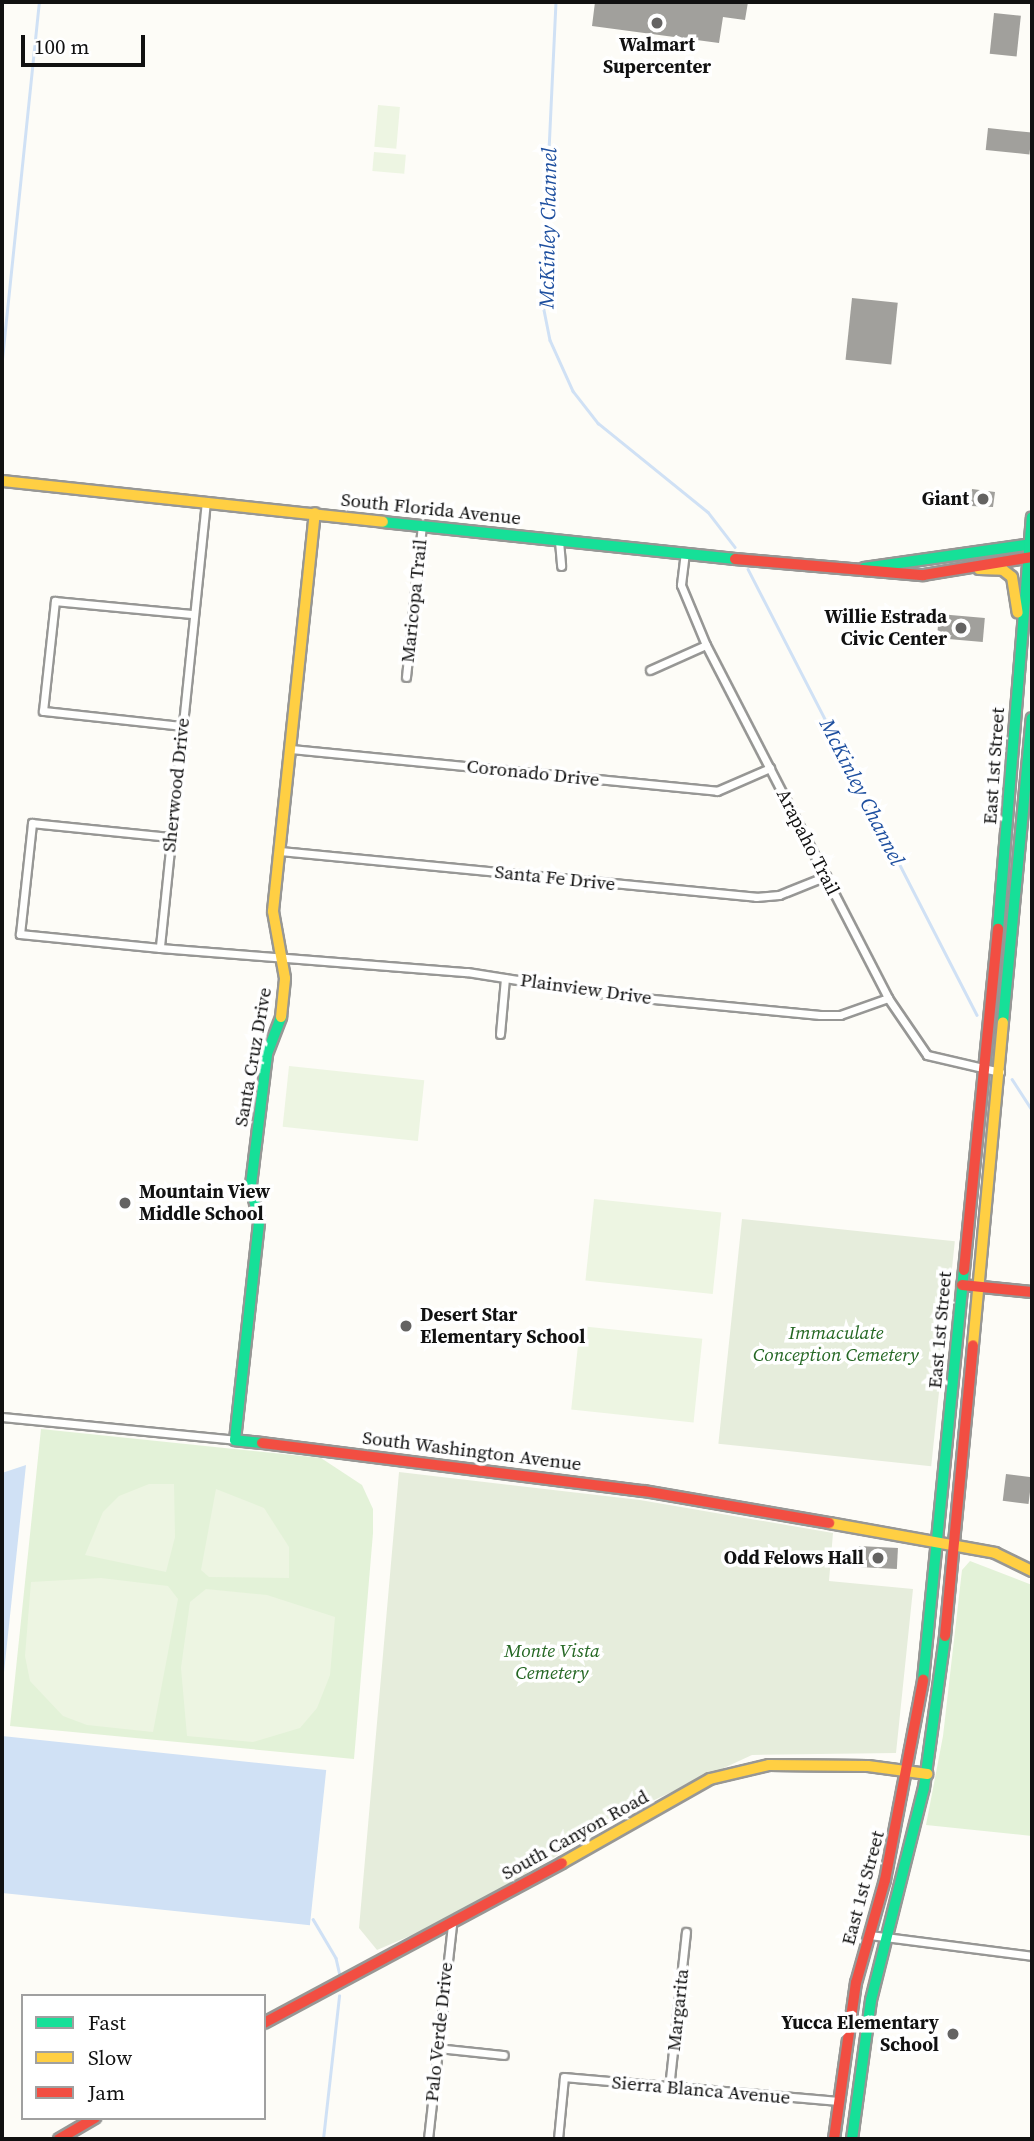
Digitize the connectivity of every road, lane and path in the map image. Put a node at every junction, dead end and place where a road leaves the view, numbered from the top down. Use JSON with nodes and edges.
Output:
{"nodes":[{"id":1,"x":6,"y":481,"type":"edge"},
{"id":2,"x":206,"y":501,"type":"junction"},
{"id":3,"x":315,"y":513,"type":"junction"},
{"id":4,"x":1032,"y":517,"type":"edge"},
{"id":5,"x":422,"y":525,"type":"junction"},
{"id":6,"x":559,"y":541,"type":"junction"},
{"id":7,"x":1031,"y":545,"type":"edge"},
{"id":8,"x":685,"y":552,"type":"junction"},
{"id":9,"x":1030,"y":557,"type":"edge"},
{"id":10,"x":561,"y":566,"type":"dead end"},
{"id":11,"x":857,"y":570,"type":"junction"},
{"id":12,"x":923,"y":575,"type":"junction"},
{"id":13,"x":193,"y":614,"type":"junction"},
{"id":14,"x":1020,"y":632,"type":"junction"},
{"id":15,"x":706,"y":645,"type":"junction"},
{"id":16,"x":650,"y":670,"type":"dead end"},
{"id":17,"x":406,"y":677,"type":"dead end"},
{"id":18,"x":1016,"y":716,"type":"junction"},
{"id":19,"x":1032,"y":717,"type":"edge"},
{"id":20,"x":183,"y":726,"type":"junction"},
{"id":21,"x":291,"y":749,"type":"junction"},
{"id":22,"x":770,"y":768,"type":"junction"},
{"id":23,"x":171,"y":837,"type":"junction"},
{"id":24,"x":280,"y":851,"type":"junction"},
{"id":25,"x":826,"y":876,"type":"junction"},
{"id":26,"x":160,"y":948,"type":"junction"},
{"id":27,"x":281,"y":961,"type":"junction"},
{"id":28,"x":505,"y":978,"type":"junction"},
{"id":29,"x":888,"y":998,"type":"junction"},
{"id":30,"x":500,"y":1034,"type":"dead end"},
{"id":31,"x":982,"y":1071,"type":"junction"},
{"id":32,"x":1000,"y":1072,"type":"junction"},
{"id":33,"x":972,"y":1174,"type":"junction"},
{"id":34,"x":989,"y":1177,"type":"junction"},
{"id":35,"x":962,"y":1285,"type":"junction"},
{"id":36,"x":978,"y":1287,"type":"junction"},
{"id":37,"x":1032,"y":1292,"type":"edge"},
{"id":38,"x":2,"y":1418,"type":"edge"},
{"id":39,"x":235,"y":1440,"type":"junction"},
{"id":40,"x":936,"y":1542,"type":"junction"},
{"id":41,"x":954,"y":1545,"type":"junction"},
{"id":42,"x":1032,"y":1571,"type":"edge"},
{"id":43,"x":910,"y":1770,"type":"junction"},
{"id":44,"x":927,"y":1774,"type":"junction"},
{"id":45,"x":452,"y":1925,"type":"junction"},
{"id":46,"x":686,"y":1933,"type":"dead end"},
{"id":47,"x":869,"y":1935,"type":"junction"},
{"id":48,"x":887,"y":1941,"type":"junction"},
{"id":49,"x":1032,"y":1956,"type":"edge"},
{"id":50,"x":266,"y":2022,"type":"edge"},
{"id":51,"x":437,"y":2048,"type":"junction"},
{"id":52,"x":504,"y":2055,"type":"dead end"},
{"id":53,"x":669,"y":2088,"type":"junction"},
{"id":54,"x":838,"y":2101,"type":"junction"},
{"id":55,"x":92,"y":2120,"type":"edge"},
{"id":56,"x":59,"y":2139,"type":"edge"},
{"id":57,"x":428,"y":2139,"type":"edge"},
{"id":58,"x":558,"y":2139,"type":"edge"},
{"id":59,"x":834,"y":2139,"type":"edge"},
{"id":60,"x":852,"y":2139,"type":"edge"}],
"edges":[{"from":1,"to":2,"type":"main road","name":"South Florida Avenue"},
{"from":2,"to":3,"type":"main road","name":"South Florida Avenue"},
{"from":2,"to":13,"type":"street","name":"Sherwood Drive"},
{"from":3,"to":5,"type":"main road","name":"South Florida Avenue"},
{"from":3,"to":21,"type":"main road","name":"Santa Cruz Drive"},
{"from":4,"to":7,"type":"main road","name":"East 1st Street"},
{"from":5,"to":6,"type":"main road","name":"South Florida Avenue"},
{"from":5,"to":17,"type":"street","name":"Maricopa Trail"},
{"from":6,"to":8,"type":"main road","name":"South Florida Avenue"},
{"from":6,"to":10,"type":"street"},
{"from":7,"to":9,"type":"main road","name":"East 1st Street"},
{"from":7,"to":11,"type":"main road","name":"South Florida Avenue"},
{"from":8,"to":11,"type":"main road","name":"South Florida Avenue"},
{"from":8,"to":15,"type":"street","name":"Arapaho Trail"},
{"from":9,"to":12,"type":"main road","name":"South Florida Avenue"},
{"from":9,"to":14,"type":"main road","name":"East 1st Street"},
{"from":11,"to":12,"type":"main road","name":"South Florida Avenue"},
{"from":12,"to":14,"type":"main road"},
{"from":13,"to":20,"type":"street","name":"Sherwood Drive"},
{"from":13,"to":20,"type":"street"},
{"from":14,"to":18,"type":"main road","name":"East 1st Street"},
{"from":15,"to":16,"type":"street"},
{"from":15,"to":22,"type":"street","name":"Arapaho Trail"},
{"from":18,"to":19,"type":"street"},
{"from":18,"to":31,"type":"main road","name":"East 1st Street"},
{"from":19,"to":32,"type":"main road","name":"East 1st Street"},
{"from":20,"to":23,"type":"street","name":"Sherwood Drive"},
{"from":21,"to":22,"type":"street","name":"Coronado Drive"},
{"from":21,"to":24,"type":"main road","name":"Santa Cruz Drive"},
{"from":22,"to":25,"type":"street","name":"Arapaho Trail"},
{"from":23,"to":26,"type":"street","name":"Sherwood Drive"},
{"from":23,"to":26,"type":"street"},
{"from":24,"to":25,"type":"street","name":"Santa Fe Drive"},
{"from":24,"to":27,"type":"main road","name":"Santa Cruz Drive"},
{"from":25,"to":29,"type":"street","name":"Arapaho Trail"},
{"from":26,"to":27,"type":"street"},
{"from":27,"to":28,"type":"street","name":"Plainview Drive"},
{"from":27,"to":39,"type":"main road","name":"Santa Cruz Drive"},
{"from":28,"to":29,"type":"street","name":"Plainview Drive"},
{"from":28,"to":30,"type":"street"},
{"from":29,"to":31,"type":"street","name":"Arapaho Trail"},
{"from":31,"to":32,"type":"street","name":"Arapaho Trail"},
{"from":31,"to":33,"type":"main road","name":"East 1st Street"},
{"from":32,"to":34,"type":"main road","name":"East 1st Street"},
{"from":33,"to":34,"type":"street"},
{"from":33,"to":35,"type":"main road","name":"East 1st Street"},
{"from":34,"to":36,"type":"main road","name":"East 1st Street"},
{"from":35,"to":36,"type":"main road"},
{"from":35,"to":40,"type":"main road","name":"East 1st Street"},
{"from":36,"to":37,"type":"main road"},
{"from":36,"to":41,"type":"main road","name":"East 1st Street"},
{"from":38,"to":39,"type":"street","name":"South Washington Avenue"},
{"from":39,"to":40,"type":"main road","name":"South Washington Avenue"},
{"from":40,"to":41,"type":"main road","name":"South Washington Avenue"},
{"from":40,"to":43,"type":"main road","name":"East 1st Street"},
{"from":41,"to":42,"type":"main road","name":"South Washington Avenue"},
{"from":41,"to":44,"type":"main road","name":"East 1st Street"},
{"from":43,"to":44,"type":"main road","name":"South Canyon Road"},
{"from":43,"to":45,"type":"main road","name":"South Canyon Road"},
{"from":43,"to":47,"type":"main road","name":"East 1st Street"},
{"from":44,"to":48,"type":"main road","name":"East 1st Street"},
{"from":45,"to":50,"type":"main road","name":"South Canyon Road"},
{"from":45,"to":51,"type":"street","name":"Palo Verde Drive"},
{"from":46,"to":53,"type":"street","name":"Margarita"},
{"from":47,"to":48,"type":"street"},
{"from":47,"to":54,"type":"main road","name":"East 1st Street"},
{"from":48,"to":49,"type":"street"},
{"from":48,"to":60,"type":"main road","name":"East 1st Street"},
{"from":51,"to":52,"type":"street"},
{"from":51,"to":57,"type":"street","name":"Palo Verde Drive"},
{"from":53,"to":54,"type":"street","name":"Sierra Blanca Avenue"},
{"from":53,"to":58,"type":"street","name":"Sierra Blanca Avenue"},
{"from":54,"to":59,"type":"main road","name":"East 1st Street"},
{"from":55,"to":56,"type":"main road"}]}
